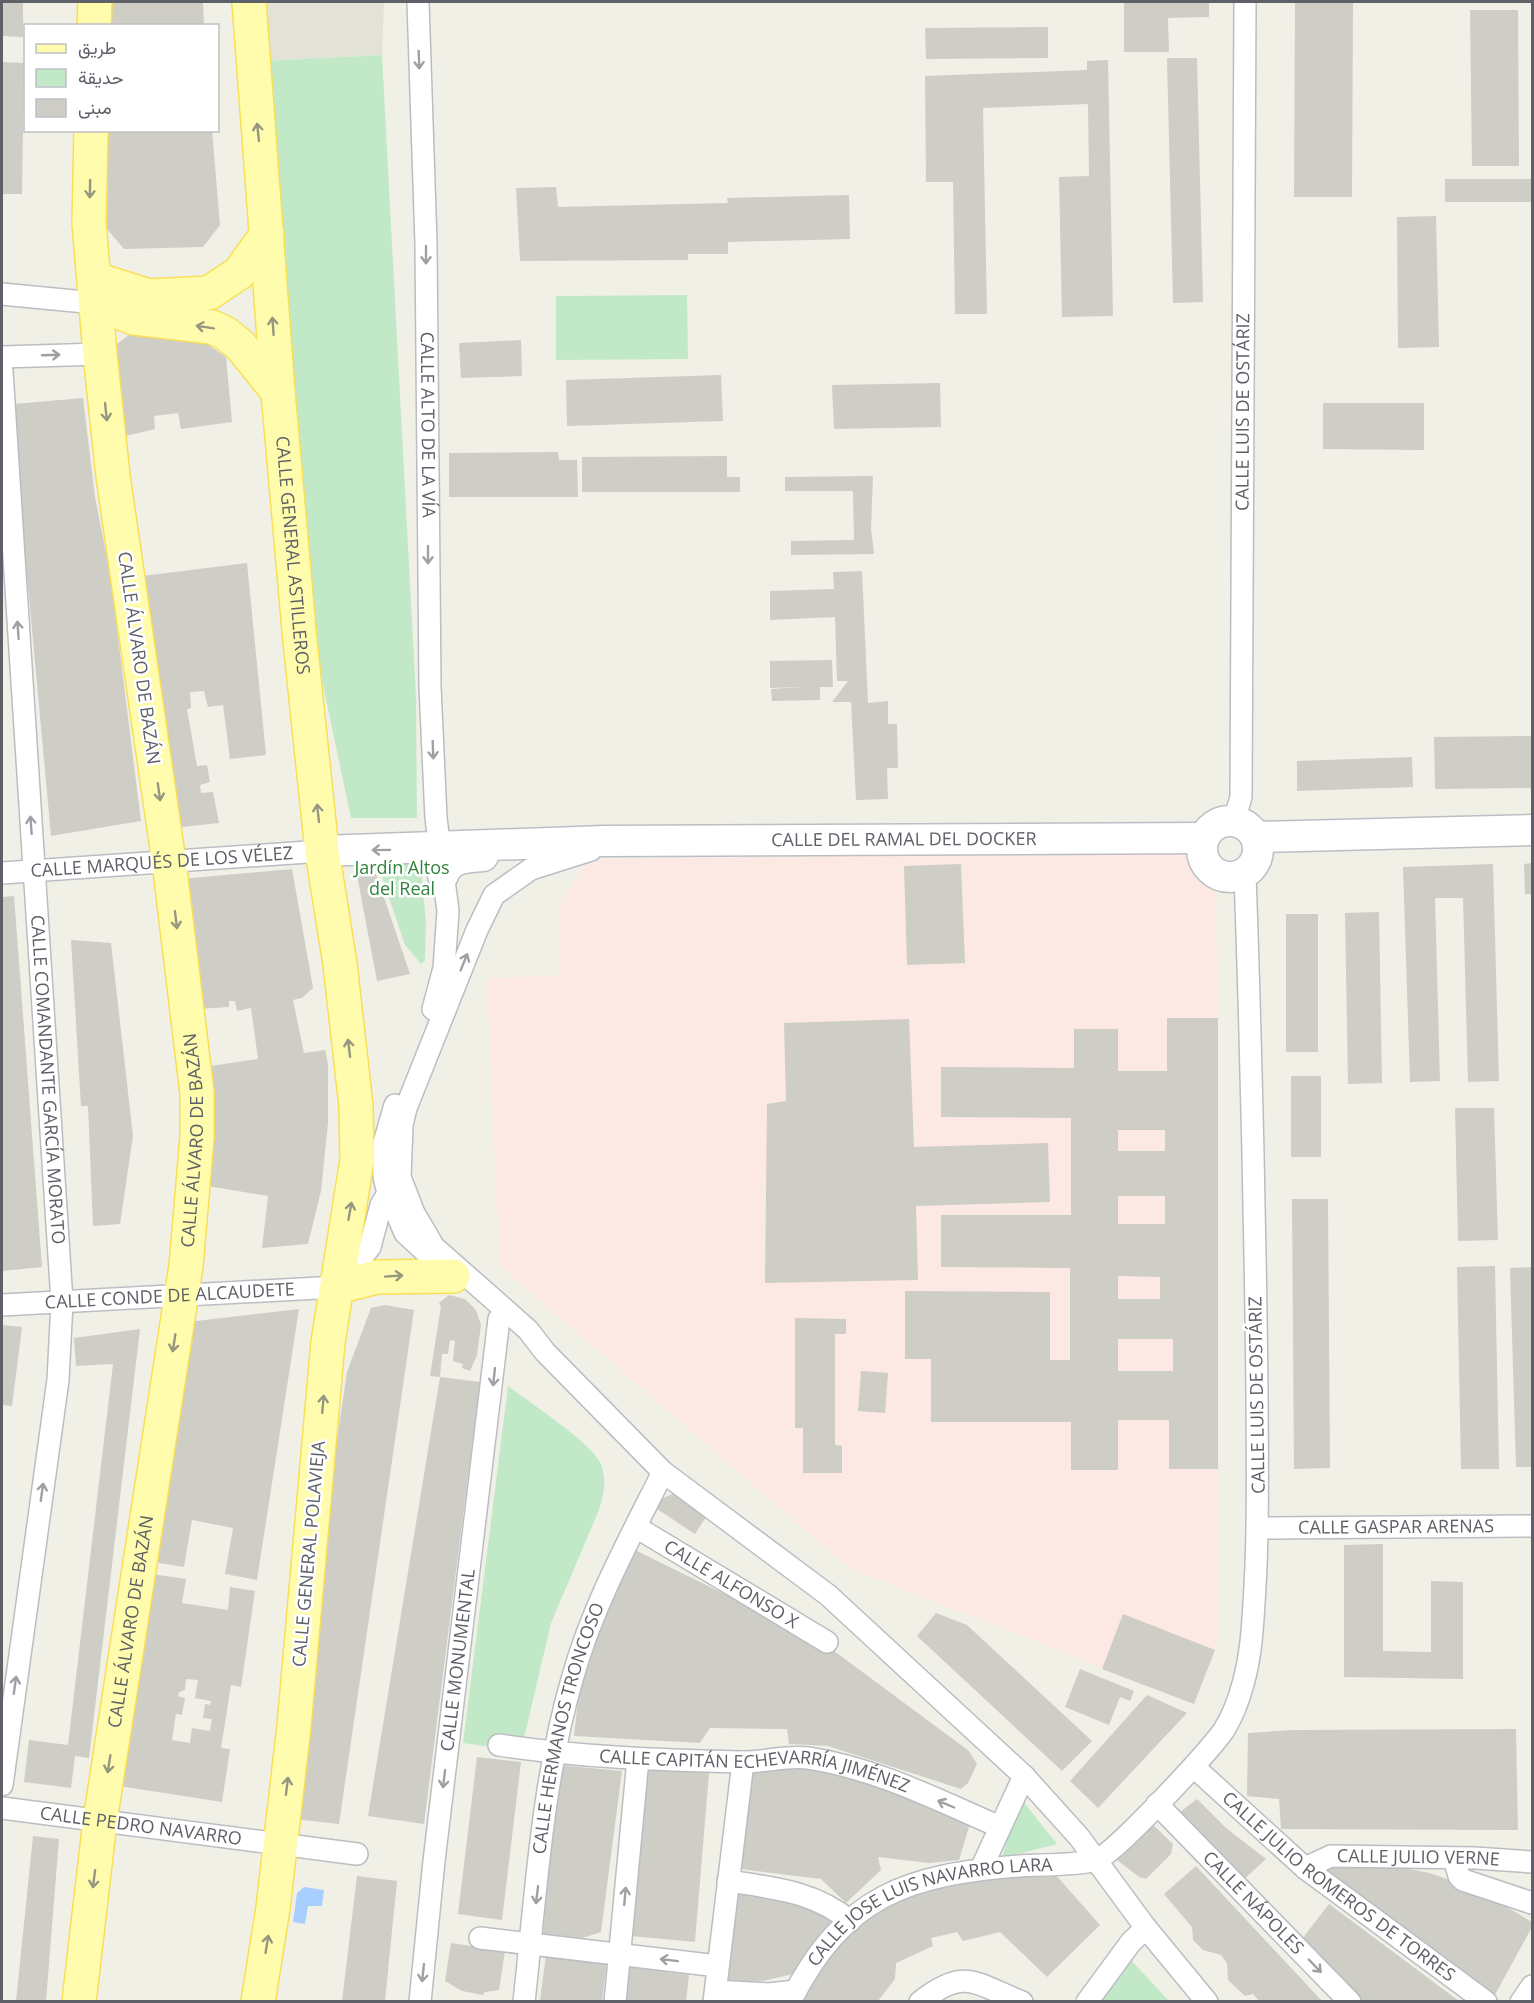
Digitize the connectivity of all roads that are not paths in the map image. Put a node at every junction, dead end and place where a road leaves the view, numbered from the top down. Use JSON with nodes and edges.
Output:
{"nodes":[{"id":1,"x":94,"y":2,"type":"edge"},
{"id":2,"x":249,"y":2,"type":"edge"},
{"id":3,"x":418,"y":2,"type":"edge"},
{"id":4,"x":1245,"y":2,"type":"edge"},
{"id":5,"x":94,"y":24,"type":"edge"},
{"id":6,"x":91,"y":132,"type":"edge"},
{"id":7,"x":267,"y":234,"type":"junction"},
{"id":8,"x":94,"y":290,"type":"junction"},
{"id":9,"x":2,"y":294,"type":"edge"},
{"id":10,"x":100,"y":354,"type":"junction"},
{"id":11,"x":2,"y":357,"type":"edge"},
{"id":12,"x":2,"y":371,"type":"edge"},
{"id":13,"x":278,"y":392,"type":"junction"},
{"id":14,"x":1245,"y":829,"type":"junction"},
{"id":15,"x":1533,"y":830,"type":"edge"},
{"id":16,"x":1204,"y":838,"type":"junction"},
{"id":17,"x":604,"y":841,"type":"junction"},
{"id":18,"x":322,"y":851,"type":"junction"},
{"id":19,"x":442,"y":861,"type":"junction"},
{"id":20,"x":169,"y":862,"type":"junction"},
{"id":21,"x":34,"y":870,"type":"junction"},
{"id":22,"x":2,"y":873,"type":"edge"},
{"id":23,"x":1245,"y":874,"type":"junction"},
{"id":24,"x":356,"y":1106,"type":"junction"},
{"id":25,"x":385,"y":1137,"type":"junction"},
{"id":26,"x":396,"y":1180,"type":"junction"},
{"id":27,"x":453,"y":1276,"type":"junction"},
{"id":28,"x":337,"y":1287,"type":"junction"},
{"id":29,"x":182,"y":1294,"type":"junction"},
{"id":30,"x":62,"y":1302,"type":"junction"},
{"id":31,"x":2,"y":1305,"type":"edge"},
{"id":32,"x":499,"y":1319,"type":"junction"},
{"id":33,"x":545,"y":1352,"type":"junction"},
{"id":34,"x":663,"y":1472,"type":"junction"},
{"id":35,"x":1533,"y":1526,"type":"edge"},
{"id":36,"x":636,"y":1527,"type":"junction"},
{"id":37,"x":1258,"y":1528,"type":"junction"},
{"id":38,"x":827,"y":1642,"type":"dead end"},
{"id":39,"x":499,"y":1745,"type":"dead end"},
{"id":40,"x":554,"y":1753,"type":"junction"},
{"id":41,"x":638,"y":1759,"type":"junction"},
{"id":42,"x":743,"y":1762,"type":"junction"},
{"id":43,"x":1194,"y":1767,"type":"junction"},
{"id":44,"x":1024,"y":1776,"type":"junction"},
{"id":45,"x":2,"y":1785,"type":"edge"},
{"id":46,"x":1157,"y":1804,"type":"junction"},
{"id":47,"x":2,"y":1808,"type":"edge"},
{"id":48,"x":100,"y":1821,"type":"junction"},
{"id":49,"x":1000,"y":1827,"type":"junction"},
{"id":50,"x":280,"y":1844,"type":"junction"},
{"id":51,"x":357,"y":1854,"type":"dead end"},
{"id":52,"x":1454,"y":1858,"type":"junction"},
{"id":53,"x":1097,"y":1860,"type":"junction"},
{"id":54,"x":1533,"y":1862,"type":"edge"},
{"id":55,"x":1305,"y":1868,"type":"junction"},
{"id":56,"x":981,"y":1869,"type":"junction"},
{"id":57,"x":728,"y":1881,"type":"junction"},
{"id":58,"x":1533,"y":1903,"type":"edge"},
{"id":59,"x":850,"y":1921,"type":"junction"},
{"id":60,"x":1146,"y":1928,"type":"junction"},
{"id":61,"x":480,"y":1938,"type":"dead end"},
{"id":62,"x":531,"y":1944,"type":"junction"},
{"id":63,"x":619,"y":1955,"type":"junction"},
{"id":64,"x":718,"y":1966,"type":"junction"},
{"id":65,"x":1533,"y":1986,"type":"edge"},
{"id":66,"x":715,"y":1996,"type":"edge"},
{"id":67,"x":793,"y":1996,"type":"edge"},
{"id":68,"x":79,"y":2001,"type":"edge"},
{"id":69,"x":258,"y":2001,"type":"edge"},
{"id":70,"x":420,"y":2001,"type":"edge"},
{"id":71,"x":524,"y":2001,"type":"edge"},
{"id":72,"x":615,"y":2001,"type":"edge"},
{"id":73,"x":920,"y":2001,"type":"edge"},
{"id":74,"x":1022,"y":2001,"type":"edge"},
{"id":75,"x":1087,"y":2001,"type":"edge"},
{"id":76,"x":1208,"y":2001,"type":"edge"},
{"id":77,"x":1350,"y":2001,"type":"edge"},
{"id":78,"x":1486,"y":2001,"type":"edge"},
{"id":79,"x":1521,"y":2001,"type":"edge"}],
"edges":[{"from":1,"to":5,"type":"main road"},
{"from":7,"to":2,"type":"main road","name":"CALLE GENERAL ASTILLEROS","one_way":true},
{"from":3,"to":19,"type":"street","name":"CALLE ALTO DE LA VÍA","one_way":true},
{"from":4,"to":14,"type":"street","name":"CALLE LUIS DE OSTÁRIZ"},
{"from":6,"to":8,"type":"main road","name":"CALLE ÁLVARO DE BAZÁN","one_way":true},
{"from":7,"to":8,"type":"main road"},
{"from":13,"to":7,"type":"main road","name":"CALLE GENERAL ASTILLEROS","one_way":true},
{"from":8,"to":9,"type":"street"},
{"from":8,"to":10,"type":"main road","name":"CALLE ÁLVARO DE BAZÁN"},
{"from":13,"to":8,"type":"main road","one_way":true},
{"from":11,"to":10,"type":"street","one_way":true},
{"from":10,"to":20,"type":"main road","name":"CALLE ÁLVARO DE BAZÁN","one_way":true},
{"from":21,"to":12,"type":"street","name":"CALLE COMANDANTE GARCÍA MORATO","one_way":true},
{"from":18,"to":13,"type":"main road","name":"CALLE GENERAL ASTILLEROS","one_way":true},
{"from":14,"to":15,"type":"main road"},
{"from":14,"to":16,"type":"main road"},
{"from":14,"to":23,"type":"main road"},
{"from":16,"to":17,"type":"main road","name":"CALLE DEL RAMAL DEL DOCKER"},
{"from":16,"to":23,"type":"main road"},
{"from":17,"to":19,"type":"main road","name":"CALLE DEL RAMAL DEL DOCKER"},
{"from":26,"to":17,"type":"street","name":"CALLE DEL RAMAL DEL DOCKER","one_way":true},
{"from":19,"to":18,"type":"main road","name":"CALLE DEL RAMAL DEL DOCKER","one_way":true},
{"from":18,"to":20,"type":"street","name":"CALLE MARQUÉS DE LOS VÉLEZ"},
{"from":24,"to":18,"type":"main road","name":"CALLE GENERAL ASTILLEROS","one_way":true},
{"from":19,"to":25,"type":"street","name":"CALLE DEL RAMAL DEL DOCKER"},
{"from":20,"to":21,"type":"street","name":"CALLE MARQUÉS DE LOS VÉLEZ"},
{"from":20,"to":29,"type":"main road","name":"CALLE ÁLVARO DE BAZÁN","one_way":true},
{"from":21,"to":22,"type":"street","name":"CALLE MARQUÉS DE LOS VÉLEZ"},
{"from":21,"to":30,"type":"street","name":"CALLE COMANDANTE GARCÍA MORATO"},
{"from":23,"to":37,"type":"street","name":"CALLE LUIS DE OSTÁRIZ"},
{"from":24,"to":25,"type":"street"},
{"from":28,"to":24,"type":"main road","name":"CALLE GENERAL POLAVIEJA","one_way":true},
{"from":25,"to":26,"type":"street","name":"CALLE DEL RAMAL DEL DOCKER"},
{"from":26,"to":27,"type":"street","name":"CALLE DEL RAMAL DEL DOCKER"},
{"from":26,"to":28,"type":"street"},
{"from":26,"to":33,"type":"street","name":"CALLE DEL RAMAL DEL DOCKER"},
{"from":28,"to":27,"type":"main road","one_way":true},
{"from":27,"to":32,"type":"street","name":"CALLE DEL RAMAL DEL DOCKER"},
{"from":28,"to":29,"type":"street","name":"CALLE CONDE DE ALCAUDETE"},
{"from":50,"to":28,"type":"main road","name":"CALLE GENERAL POLAVIEJA","one_way":true},
{"from":29,"to":30,"type":"street","name":"CALLE CONDE DE ALCAUDETE"},
{"from":29,"to":48,"type":"main road","name":"CALLE ÁLVARO DE BAZÁN","one_way":true},
{"from":30,"to":31,"type":"street","name":"CALLE CONDE DE ALCAUDETE"},
{"from":45,"to":30,"type":"street","name":"CALLE COMANDANTE GARCÍA MORATO","one_way":true},
{"from":32,"to":33,"type":"street","name":"CALLE DEL RAMAL DEL DOCKER"},
{"from":32,"to":70,"type":"street","name":"CALLE MONUMENTAL","one_way":true},
{"from":33,"to":34,"type":"street"},
{"from":34,"to":36,"type":"street","name":"CALLE HERMANOS TRONCOSO"},
{"from":34,"to":44,"type":"street"},
{"from":35,"to":37,"type":"street","name":"CALLE GASPAR ARENAS"},
{"from":36,"to":38,"type":"street","name":"CALLE ALFONSO X"},
{"from":36,"to":40,"type":"street","name":"CALLE HERMANOS TRONCOSO"},
{"from":37,"to":43,"type":"street","name":"CALLE LUIS DE OSTÁRIZ"},
{"from":39,"to":40,"type":"street","name":"CALLE CAPITÁN ECHEVARRÍA JIMÉNEZ"},
{"from":40,"to":41,"type":"street","name":"CALLE CAPITÁN ECHEVARRÍA JIMÉNEZ"},
{"from":40,"to":62,"type":"street","name":"CALLE HERMANOS TRONCOSO","one_way":true},
{"from":41,"to":42,"type":"street","name":"CALLE CAPITÁN ECHEVARRÍA JIMÉNEZ"},
{"from":63,"to":41,"type":"street","one_way":true},
{"from":49,"to":42,"type":"street","name":"CALLE CAPITÁN ECHEVARRÍA JIMÉNEZ","one_way":true},
{"from":42,"to":57,"type":"street"},
{"from":43,"to":46,"type":"street","name":"CALLE LUIS DE OSTÁRIZ"},
{"from":43,"to":55,"type":"street","name":"CALLE JULIO ROMEROS DE TORRES"},
{"from":44,"to":49,"type":"street"},
{"from":44,"to":53,"type":"street"},
{"from":46,"to":53,"type":"street","name":"CALLE LUIS DE OSTÁRIZ"},
{"from":46,"to":77,"type":"street","name":"CALLE NÁPOLES","one_way":true},
{"from":47,"to":48,"type":"street","name":"CALLE PEDRO NAVARRO"},
{"from":48,"to":50,"type":"street","name":"CALLE PEDRO NAVARRO"},
{"from":48,"to":68,"type":"main road","name":"CALLE ÁLVARO DE BAZÁN","one_way":true},
{"from":49,"to":56,"type":"street"},
{"from":50,"to":51,"type":"street","name":"CALLE PEDRO NAVARRO"},
{"from":69,"to":50,"type":"main road","name":"CALLE GENERAL POLAVIEJA","one_way":true},
{"from":52,"to":54,"type":"street","name":"CALLE JULIO VERNE"},
{"from":52,"to":55,"type":"street","name":"CALLE JULIO VERNE"},
{"from":52,"to":58,"type":"street"},
{"from":53,"to":56,"type":"street","name":"CALLE JOSE LUIS NAVARRO LARA"},
{"from":53,"to":60,"type":"street"},
{"from":55,"to":78,"type":"street","name":"CALLE JULIO ROMEROS DE TORRES"},
{"from":56,"to":59,"type":"street","name":"CALLE JOSE LUIS NAVARRO LARA"},
{"from":57,"to":59,"type":"street"},
{"from":57,"to":64,"type":"street"},
{"from":59,"to":67,"type":"street","name":"CALLE JOSE LUIS NAVARRO LARA"},
{"from":60,"to":75,"type":"street"},
{"from":60,"to":76,"type":"street"},
{"from":61,"to":62,"type":"street"},
{"from":62,"to":63,"type":"street"},
{"from":62,"to":71,"type":"street","name":"CALLE HERMANOS TRONCOSO"},
{"from":64,"to":63,"type":"street","one_way":true},
{"from":63,"to":72,"type":"street"},
{"from":64,"to":66,"type":"street"},
{"from":65,"to":79,"type":"street"},
{"from":66,"to":67,"type":"street"},
{"from":73,"to":74,"type":"street"}]}
